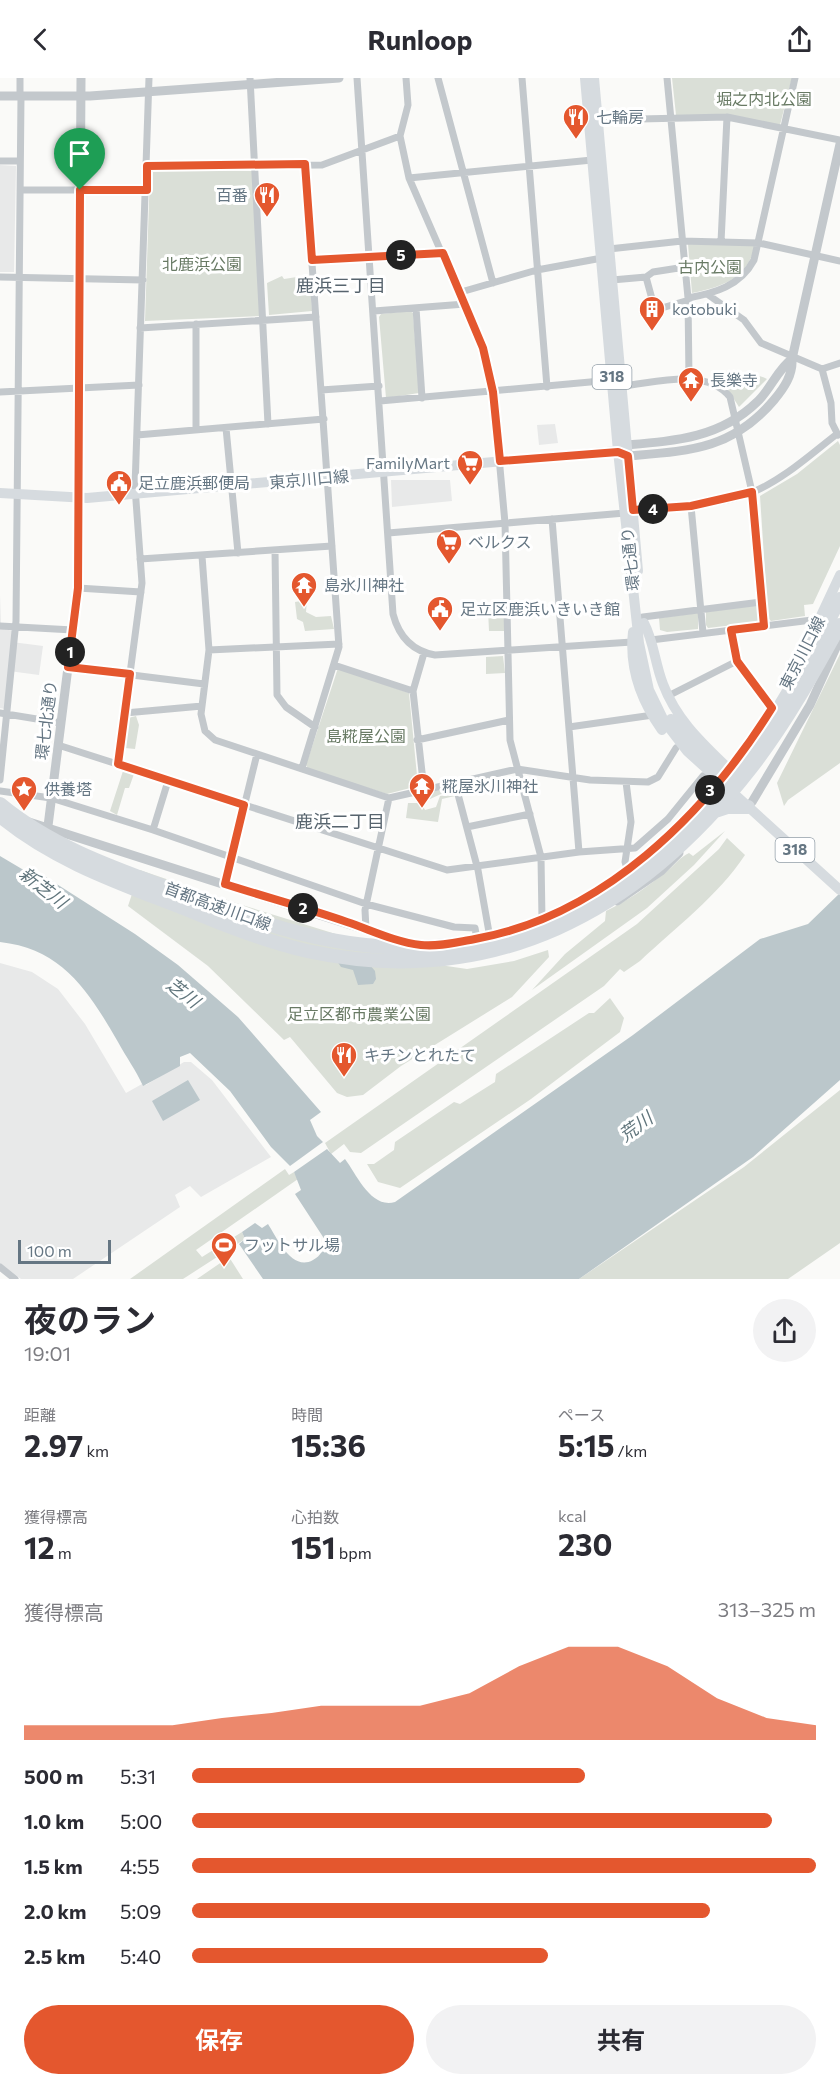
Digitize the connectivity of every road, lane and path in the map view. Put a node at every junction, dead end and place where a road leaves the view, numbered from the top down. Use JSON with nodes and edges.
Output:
{"nodes":[{"id":1,"x":20,"y":78,"type":"edge"},
{"id":2,"x":81,"y":78,"type":"edge"},
{"id":3,"x":149,"y":78,"type":"edge"},
{"id":4,"x":339,"y":78,"type":"edge"},
{"id":5,"x":357,"y":78,"type":"edge"},
{"id":6,"x":406,"y":78,"type":"edge"},
{"id":7,"x":438,"y":78,"type":"edge"},
{"id":8,"x":522,"y":78,"type":"edge"},
{"id":9,"x":585,"y":78,"type":"edge"},
{"id":10,"x":594,"y":78,"type":"edge"},
{"id":11,"x":667,"y":78,"type":"edge"},
{"id":12,"x":795,"y":78,"type":"edge"},
{"id":13,"x":250,"y":81,"type":"edge"},
{"id":14,"x":149,"y":91,"type":"junction"},
{"id":15,"x":0,"y":96,"type":"edge"},
{"id":16,"x":20,"y":96,"type":"junction"},
{"id":17,"x":81,"y":96,"type":"junction"},
{"id":18,"x":727,"y":117,"type":"junction"},
{"id":19,"x":671,"y":118,"type":"junction"},
{"id":20,"x":597,"y":120,"type":"junction"},
{"id":21,"x":784,"y":129,"type":"junction"},
{"id":22,"x":400,"y":136,"type":"junction"},
{"id":23,"x":840,"y":142,"type":"edge"},
{"id":24,"x":363,"y":150,"type":"junction"},
{"id":25,"x":592,"y":160,"type":"junction"},
{"id":26,"x":0,"y":161,"type":"edge"},
{"id":27,"x":20,"y":162,"type":"junction"},
{"id":28,"x":305,"y":164,"type":"junction"},
{"id":29,"x":255,"y":165,"type":"junction"},
{"id":30,"x":147,"y":166,"type":"junction"},
{"id":31,"x":529,"y":166,"type":"junction"},
{"id":32,"x":464,"y":173,"type":"junction"},
{"id":33,"x":409,"y":178,"type":"junction"},
{"id":34,"x":20,"y":190,"type":"junction"},
{"id":35,"x":80,"y":190,"type":"junction"},
{"id":36,"x":147,"y":190,"type":"junction"},
{"id":37,"x":682,"y":241,"type":"junction"},
{"id":38,"x":721,"y":242,"type":"junction"},
{"id":39,"x":759,"y":243,"type":"junction"},
{"id":40,"x":609,"y":249,"type":"junction"},
{"id":41,"x":443,"y":253,"type":"junction"},
{"id":42,"x":815,"y":255,"type":"junction"},
{"id":43,"x":370,"y":257,"type":"junction"},
{"id":44,"x":602,"y":258,"type":"junction"},
{"id":45,"x":312,"y":260,"type":"junction"},
{"id":46,"x":840,"y":261,"type":"edge"},
{"id":47,"x":685,"y":267,"type":"junction"},
{"id":48,"x":537,"y":270,"type":"junction"},
{"id":49,"x":0,"y":277,"type":"edge"},
{"id":50,"x":646,"y":277,"type":"junction"},
{"id":51,"x":19,"y":278,"type":"junction"},
{"id":52,"x":79,"y":280,"type":"junction"},
{"id":53,"x":143,"y":280,"type":"junction"},
{"id":54,"x":612,"y":280,"type":"junction"},
{"id":55,"x":493,"y":283,"type":"junction"},
{"id":56,"x":461,"y":292,"type":"junction"},
{"id":57,"x":707,"y":294,"type":"junction"},
{"id":58,"x":688,"y":299,"type":"junction"},
{"id":59,"x":465,"y":304,"type":"junction"},
{"id":60,"x":416,"y":308,"type":"junction"},
{"id":61,"x":374,"y":311,"type":"junction"},
{"id":62,"x":316,"y":317,"type":"junction"},
{"id":63,"x":263,"y":321,"type":"junction"},
{"id":64,"x":196,"y":324,"type":"junction"},
{"id":65,"x":141,"y":328,"type":"junction"},
{"id":66,"x":793,"y":358,"type":"junction"},
{"id":67,"x":840,"y":363,"type":"edge"},
{"id":68,"x":822,"y":369,"type":"junction"},
{"id":69,"x":689,"y":379,"type":"junction"},
{"id":70,"x":617,"y":383,"type":"junction"},
{"id":71,"x":139,"y":385,"type":"junction"},
{"id":72,"x":379,"y":386,"type":"junction"},
{"id":73,"x":547,"y":387,"type":"junction"},
{"id":74,"x":80,"y":388,"type":"junction"},
{"id":75,"x":321,"y":390,"type":"junction"},
{"id":76,"x":19,"y":391,"type":"junction"},
{"id":77,"x":0,"y":392,"type":"edge"},
{"id":78,"x":493,"y":392,"type":"junction"},
{"id":79,"x":422,"y":398,"type":"junction"},
{"id":80,"x":380,"y":401,"type":"junction"},
{"id":81,"x":324,"y":419,"type":"junction"},
{"id":82,"x":737,"y":419,"type":"junction"},
{"id":83,"x":268,"y":424,"type":"junction"},
{"id":84,"x":226,"y":428,"type":"junction"},
{"id":85,"x":196,"y":430,"type":"junction"},
{"id":86,"x":738,"y":432,"type":"junction"},
{"id":87,"x":137,"y":435,"type":"junction"},
{"id":88,"x":839,"y":435,"type":"edge"},
{"id":89,"x":624,"y":451,"type":"junction"},
{"id":90,"x":500,"y":461,"type":"junction"},
{"id":91,"x":383,"y":473,"type":"junction"},
{"id":92,"x":328,"y":477,"type":"junction"},
{"id":93,"x":232,"y":485,"type":"junction"},
{"id":94,"x":752,"y":492,"type":"junction"},
{"id":95,"x":0,"y":493,"type":"edge"},
{"id":96,"x":18,"y":494,"type":"junction"},
{"id":97,"x":135,"y":494,"type":"junction"},
{"id":98,"x":79,"y":498,"type":"junction"},
{"id":99,"x":691,"y":506,"type":"junction"},
{"id":100,"x":629,"y":512,"type":"junction"},
{"id":101,"x":552,"y":519,"type":"junction"},
{"id":102,"x":505,"y":523,"type":"junction"},
{"id":103,"x":388,"y":533,"type":"junction"},
{"id":104,"x":332,"y":546,"type":"junction"},
{"id":105,"x":275,"y":550,"type":"junction"},
{"id":106,"x":238,"y":553,"type":"junction"},
{"id":107,"x":202,"y":556,"type":"junction"},
{"id":108,"x":140,"y":560,"type":"junction"},
{"id":109,"x":840,"y":575,"type":"edge"},
{"id":110,"x":391,"y":586,"type":"junction"},
{"id":111,"x":78,"y":588,"type":"junction"},
{"id":112,"x":335,"y":590,"type":"junction"},
{"id":113,"x":141,"y":592,"type":"junction"},
{"id":114,"x":840,"y":599,"type":"edge"},
{"id":115,"x":761,"y":602,"type":"junction"},
{"id":116,"x":701,"y":610,"type":"junction"},
{"id":117,"x":641,"y":616,"type":"junction"},
{"id":118,"x":820,"y":619,"type":"junction"},
{"id":119,"x":838,"y":624,"type":"edge"},
{"id":120,"x":0,"y":626,"type":"edge"},
{"id":121,"x":764,"y":626,"type":"junction"},
{"id":122,"x":16,"y":627,"type":"junction"},
{"id":123,"x":73,"y":630,"type":"junction"},
{"id":124,"x":731,"y":630,"type":"junction"},
{"id":125,"x":703,"y":633,"type":"junction"},
{"id":126,"x":651,"y":640,"type":"junction"},
{"id":127,"x":632,"y":642,"type":"junction"},
{"id":128,"x":339,"y":644,"type":"junction"},
{"id":129,"x":277,"y":647,"type":"junction"},
{"id":130,"x":562,"y":647,"type":"junction"},
{"id":131,"x":209,"y":650,"type":"junction"},
{"id":132,"x":507,"y":650,"type":"junction"},
{"id":133,"x":424,"y":653,"type":"junction"},
{"id":134,"x":737,"y":661,"type":"junction"},
{"id":135,"x":334,"y":665,"type":"junction"},
{"id":136,"x":68,"y":667,"type":"junction"},
{"id":137,"x":130,"y":674,"type":"junction"},
{"id":138,"x":204,"y":684,"type":"junction"},
{"id":139,"x":413,"y":691,"type":"junction"},
{"id":140,"x":668,"y":696,"type":"junction"},
{"id":141,"x":202,"y":706,"type":"junction"},
{"id":142,"x":772,"y":708,"type":"junction"},
{"id":143,"x":4,"y":713,"type":"edge"},
{"id":144,"x":125,"y":713,"type":"junction"},
{"id":145,"x":652,"y":715,"type":"junction"},
{"id":146,"x":509,"y":720,"type":"junction"},
{"id":147,"x":61,"y":723,"type":"junction"},
{"id":148,"x":315,"y":727,"type":"junction"},
{"id":149,"x":569,"y":727,"type":"junction"},
{"id":150,"x":417,"y":741,"type":"junction"},
{"id":151,"x":58,"y":745,"type":"junction"},
{"id":152,"x":676,"y":748,"type":"junction"},
{"id":153,"x":257,"y":754,"type":"junction"},
{"id":154,"x":702,"y":760,"type":"junction"},
{"id":155,"x":118,"y":764,"type":"junction"},
{"id":156,"x":302,"y":768,"type":"junction"},
{"id":157,"x":517,"y":769,"type":"junction"},
{"id":158,"x":733,"y":773,"type":"junction"},
{"id":159,"x":704,"y":776,"type":"junction"},
{"id":160,"x":572,"y":777,"type":"junction"},
{"id":161,"x":0,"y":780,"type":"edge"},
{"id":162,"x":168,"y":781,"type":"junction"},
{"id":163,"x":626,"y":782,"type":"junction"},
{"id":164,"x":455,"y":783,"type":"junction"},
{"id":165,"x":718,"y":789,"type":"junction"},
{"id":166,"x":0,"y":790,"type":"edge"},
{"id":167,"x":424,"y":790,"type":"junction"},
{"id":168,"x":51,"y":798,"type":"junction"},
{"id":169,"x":389,"y":798,"type":"junction"},
{"id":170,"x":0,"y":804,"type":"edge"},
{"id":171,"x":747,"y":804,"type":"junction"},
{"id":172,"x":244,"y":805,"type":"junction"},
{"id":173,"x":530,"y":814,"type":"junction"},
{"id":174,"x":0,"y":816,"type":"edge"},
{"id":175,"x":48,"y":826,"type":"junction"},
{"id":176,"x":467,"y":827,"type":"junction"},
{"id":177,"x":153,"y":830,"type":"junction"},
{"id":178,"x":689,"y":834,"type":"junction"},
{"id":179,"x":628,"y":847,"type":"junction"},
{"id":180,"x":378,"y":848,"type":"junction"},
{"id":181,"x":579,"y":852,"type":"junction"},
{"id":182,"x":232,"y":856,"type":"junction"},
{"id":183,"x":541,"y":857,"type":"junction"},
{"id":184,"x":477,"y":866,"type":"junction"},
{"id":185,"x":628,"y":871,"type":"junction"},
{"id":186,"x":99,"y":874,"type":"junction"},
{"id":187,"x":840,"y":881,"type":"edge"},
{"id":188,"x":225,"y":884,"type":"junction"},
{"id":189,"x":840,"y":890,"type":"edge"},
{"id":190,"x":366,"y":904,"type":"junction"},
{"id":191,"x":542,"y":920,"type":"junction"},
{"id":192,"x":366,"y":929,"type":"junction"},
{"id":193,"x":489,"y":936,"type":"junction"},
{"id":194,"x":525,"y":936,"type":"junction"},
{"id":195,"x":547,"y":937,"type":"junction"},
{"id":196,"x":477,"y":939,"type":"junction"},
{"id":197,"x":406,"y":943,"type":"junction"},
{"id":198,"x":492,"y":954,"type":"junction"},
{"id":199,"x":0,"y":1267,"type":"edge"},
{"id":200,"x":15,"y":1279,"type":"edge"}],
"edges":[{"from":1,"to":16,"type":"street"},
{"from":2,"to":17,"type":"street","name":"環七北通り"},
{"from":3,"to":14,"type":"street"},
{"from":4,"to":13,"type":"street"},
{"from":5,"to":24,"type":"street"},
{"from":6,"to":22,"type":"street"},
{"from":7,"to":32,"type":"street"},
{"from":8,"to":31,"type":"street"},
{"from":9,"to":25,"type":"main road","name":"環七通り","number":"318"},
{"from":10,"to":20,"type":"main road","name":"環七通り","number":"318"},
{"from":11,"to":19,"type":"street"},
{"from":12,"to":21,"type":"street"},
{"from":13,"to":14,"type":"street"},
{"from":13,"to":29,"type":"street"},
{"from":14,"to":17,"type":"street"},
{"from":14,"to":30,"type":"street"},
{"from":15,"to":16,"type":"street"},
{"from":16,"to":17,"type":"street"},
{"from":16,"to":27,"type":"street"},
{"from":17,"to":35,"type":"street","name":"環七北通り"},
{"from":18,"to":19,"type":"street"},
{"from":18,"to":21,"type":"street"},
{"from":18,"to":38,"type":"street"},
{"from":19,"to":20,"type":"street"},
{"from":19,"to":37,"type":"street"},
{"from":20,"to":40,"type":"main road","name":"環七通り","number":"318"},
{"from":21,"to":23,"type":"street"},
{"from":21,"to":39,"type":"street"},
{"from":22,"to":24,"type":"street"},
{"from":22,"to":33,"type":"street"},
{"from":23,"to":42,"type":"street"},
{"from":24,"to":28,"type":"street"},
{"from":24,"to":43,"type":"street"},
{"from":25,"to":31,"type":"street"},
{"from":25,"to":44,"type":"main road","name":"環七通り","number":"318"},
{"from":26,"to":27,"type":"street"},
{"from":27,"to":34,"type":"street"},
{"from":28,"to":29,"type":"street"},
{"from":28,"to":45,"type":"street"},
{"from":29,"to":30,"type":"street"},
{"from":29,"to":63,"type":"street"},
{"from":30,"to":36,"type":"street"},
{"from":31,"to":32,"type":"street"},
{"from":31,"to":48,"type":"street"},
{"from":32,"to":33,"type":"street"},
{"from":32,"to":55,"type":"street"},
{"from":33,"to":41,"type":"street"},
{"from":34,"to":35,"type":"street"},
{"from":34,"to":51,"type":"street"},
{"from":35,"to":36,"type":"street"},
{"from":35,"to":52,"type":"street","name":"環七北通り"},
{"from":36,"to":53,"type":"street"},
{"from":37,"to":38,"type":"street"},
{"from":37,"to":40,"type":"street"},
{"from":37,"to":47,"type":"street"},
{"from":38,"to":39,"type":"street"},
{"from":39,"to":42,"type":"street"},
{"from":39,"to":57,"type":"street"},
{"from":40,"to":54,"type":"main road","name":"環七通り","number":"318"},
{"from":41,"to":43,"type":"street"},
{"from":41,"to":56,"type":"street"},
{"from":42,"to":46,"type":"street"},
{"from":42,"to":66,"type":"street"},
{"from":43,"to":45,"type":"street"},
{"from":43,"to":61,"type":"street"},
{"from":44,"to":48,"type":"street"},
{"from":44,"to":70,"type":"main road","name":"環七通り","number":"318"},
{"from":45,"to":62,"type":"street"},
{"from":47,"to":50,"type":"street"},
{"from":47,"to":58,"type":"street"},
{"from":48,"to":55,"type":"street"},
{"from":48,"to":73,"type":"street"},
{"from":49,"to":51,"type":"street"},
{"from":50,"to":54,"type":"street"},
{"from":50,"to":58,"type":"street"},
{"from":51,"to":52,"type":"street"},
{"from":51,"to":76,"type":"street"},
{"from":52,"to":53,"type":"street"},
{"from":52,"to":74,"type":"street","name":"環七北通り"},
{"from":53,"to":65,"type":"street"},
{"from":54,"to":70,"type":"main road","name":"環七通り","number":"318"},
{"from":55,"to":56,"type":"street"},
{"from":56,"to":59,"type":"street"},
{"from":57,"to":58,"type":"street"},
{"from":57,"to":66,"type":"street"},
{"from":58,"to":69,"type":"street"},
{"from":59,"to":60,"type":"street"},
{"from":59,"to":78,"type":"street"},
{"from":60,"to":61,"type":"street"},
{"from":60,"to":79,"type":"street"},
{"from":61,"to":72,"type":"street"},
{"from":62,"to":63,"type":"street"},
{"from":62,"to":75,"type":"street"},
{"from":63,"to":64,"type":"street"},
{"from":63,"to":83,"type":"street"},
{"from":64,"to":65,"type":"street"},
{"from":64,"to":85,"type":"street"},
{"from":65,"to":71,"type":"street"},
{"from":66,"to":68,"type":"street"},
{"from":66,"to":82,"type":"street"},
{"from":66,"to":86,"type":"street"},
{"from":67,"to":68,"type":"street"},
{"from":68,"to":88,"type":"street"},
{"from":69,"to":70,"type":"street"},
{"from":69,"to":82,"type":"street"},
{"from":70,"to":73,"type":"street"},
{"from":70,"to":89,"type":"main road","name":"環七通り","number":"318"},
{"from":71,"to":74,"type":"street"},
{"from":71,"to":87,"type":"street"},
{"from":72,"to":75,"type":"street"},
{"from":72,"to":80,"type":"street"},
{"from":73,"to":78,"type":"street"},
{"from":74,"to":76,"type":"street"},
{"from":74,"to":98,"type":"street","name":"環七北通り"},
{"from":75,"to":81,"type":"street"},
{"from":76,"to":77,"type":"street"},
{"from":76,"to":96,"type":"street"},
{"from":78,"to":79,"type":"street"},
{"from":78,"to":90,"type":"street"},
{"from":79,"to":80,"type":"street"},
{"from":80,"to":91,"type":"street"},
{"from":81,"to":83,"type":"street"},
{"from":81,"to":92,"type":"street"},
{"from":82,"to":86,"type":"street"},
{"from":82,"to":89,"type":"street"},
{"from":83,"to":84,"type":"street"},
{"from":84,"to":85,"type":"street"},
{"from":84,"to":93,"type":"street"},
{"from":85,"to":87,"type":"street"},
{"from":86,"to":89,"type":"street"},
{"from":86,"to":94,"type":"street"},
{"from":87,"to":97,"type":"street"},
{"from":88,"to":94,"type":"street"},
{"from":89,"to":90,"type":"main road","name":"東京川口線"},
{"from":89,"to":100,"type":"main road","name":"環七通り","number":"318"},
{"from":90,"to":91,"type":"main road","name":"東京川口線"},
{"from":90,"to":102,"type":"street"},
{"from":91,"to":92,"type":"main road","name":"東京川口線"},
{"from":91,"to":103,"type":"street"},
{"from":92,"to":93,"type":"main road","name":"東京川口線"},
{"from":92,"to":104,"type":"street"},
{"from":93,"to":97,"type":"main road","name":"東京川口線"},
{"from":93,"to":106,"type":"street"},
{"from":94,"to":99,"type":"street"},
{"from":94,"to":115,"type":"street"},
{"from":95,"to":96,"type":"main road","name":"東京川口線"},
{"from":96,"to":98,"type":"main road","name":"東京川口線"},
{"from":96,"to":122,"type":"street"},
{"from":97,"to":98,"type":"main road","name":"東京川口線"},
{"from":97,"to":108,"type":"street"},
{"from":98,"to":111,"type":"street","name":"環七北通り"},
{"from":99,"to":100,"type":"street"},
{"from":99,"to":116,"type":"street"},
{"from":100,"to":101,"type":"street"},
{"from":100,"to":117,"type":"main road","name":"環七通り","number":"318"},
{"from":101,"to":102,"type":"street"},
{"from":101,"to":130,"type":"street"},
{"from":102,"to":103,"type":"street"},
{"from":102,"to":132,"type":"street"},
{"from":103,"to":110,"type":"street"},
{"from":104,"to":105,"type":"street"},
{"from":104,"to":112,"type":"street"},
{"from":105,"to":106,"type":"street"},
{"from":105,"to":129,"type":"street"},
{"from":106,"to":107,"type":"street"},
{"from":107,"to":108,"type":"street"},
{"from":107,"to":131,"type":"street"},
{"from":108,"to":113,"type":"street"},
{"from":109,"to":118,"type":"main road","name":"東京川口線"},
{"from":110,"to":112,"type":"street"},
{"from":110,"to":133,"type":"street"},
{"from":111,"to":113,"type":"street"},
{"from":111,"to":123,"type":"street","name":"環七北通り"},
{"from":112,"to":128,"type":"street"},
{"from":113,"to":137,"type":"street"},
{"from":114,"to":170,"type":"highway","name":"首都高速川口線"},
{"from":115,"to":116,"type":"street"},
{"from":115,"to":121,"type":"street"},
{"from":116,"to":117,"type":"street"},
{"from":116,"to":125,"type":"street"},
{"from":117,"to":126,"type":"main road","number":"318"},
{"from":117,"to":127,"type":"main road","number":"318"},
{"from":117,"to":154,"type":"main road","name":"環七通り","number":"318"},
{"from":117,"to":154,"type":"main road","name":"環七通り","number":"318"},
{"from":118,"to":121,"type":"street"},
{"from":118,"to":142,"type":"main road","name":"東京川口線"},
{"from":119,"to":158,"type":"main road","name":"東京川口線"},
{"from":119,"to":171,"type":"street"},
{"from":119,"to":186,"type":"highway","name":"首都高速川口線"},
{"from":120,"to":122,"type":"street"},
{"from":121,"to":124,"type":"street"},
{"from":122,"to":123,"type":"street"},
{"from":122,"to":143,"type":"street"},
{"from":123,"to":136,"type":"street","name":"環七北通り"},
{"from":124,"to":125,"type":"street"},
{"from":124,"to":134,"type":"street"},
{"from":125,"to":126,"type":"street"},
{"from":126,"to":140,"type":"main road","number":"318"},
{"from":127,"to":130,"type":"street"},
{"from":127,"to":145,"type":"main road","number":"318"},
{"from":128,"to":129,"type":"street"},
{"from":128,"to":135,"type":"street"},
{"from":129,"to":131,"type":"street"},
{"from":129,"to":148,"type":"street"},
{"from":130,"to":132,"type":"street"},
{"from":130,"to":149,"type":"street"},
{"from":131,"to":138,"type":"street"},
{"from":132,"to":133,"type":"street"},
{"from":132,"to":146,"type":"street"},
{"from":133,"to":139,"type":"street"},
{"from":134,"to":140,"type":"street"},
{"from":134,"to":142,"type":"street"},
{"from":135,"to":139,"type":"street"},
{"from":135,"to":148,"type":"street"},
{"from":136,"to":137,"type":"street"},
{"from":136,"to":147,"type":"street","name":"環七北通り"},
{"from":137,"to":138,"type":"street"},
{"from":137,"to":144,"type":"street"},
{"from":138,"to":141,"type":"street"},
{"from":139,"to":150,"type":"street"},
{"from":140,"to":158,"type":"main road","number":"318"},
{"from":141,"to":144,"type":"street"},
{"from":141,"to":153,"type":"street"},
{"from":142,"to":158,"type":"main road","name":"東京川口線"},
{"from":143,"to":147,"type":"street"},
{"from":143,"to":161,"type":"street"},
{"from":144,"to":155,"type":"street"},
{"from":145,"to":149,"type":"street"},
{"from":145,"to":152,"type":"main road","number":"318"},
{"from":146,"to":150,"type":"street"},
{"from":146,"to":157,"type":"street"},
{"from":147,"to":151,"type":"street","name":"環七北通り"},
{"from":148,"to":156,"type":"street"},
{"from":149,"to":160,"type":"street"},
{"from":150,"to":167,"type":"street"},
{"from":151,"to":155,"type":"street"},
{"from":151,"to":168,"type":"street","name":"環七北通り"},
{"from":152,"to":159,"type":"main road","number":"318"},
{"from":152,"to":163,"type":"street"},
{"from":153,"to":156,"type":"street"},
{"from":153,"to":172,"type":"street"},
{"from":154,"to":171,"type":"main road","name":"環七通り","number":"318"},
{"from":155,"to":162,"type":"street"},
{"from":156,"to":169,"type":"street"},
{"from":157,"to":160,"type":"street"},
{"from":157,"to":164,"type":"street"},
{"from":157,"to":173,"type":"street"},
{"from":158,"to":165,"type":"main road","name":"東京川口線"},
{"from":159,"to":165,"type":"main road","number":"318"},
{"from":159,"to":179,"type":"street"},
{"from":160,"to":163,"type":"street"},
{"from":160,"to":181,"type":"street"},
{"from":162,"to":172,"type":"street"},
{"from":162,"to":177,"type":"street"},
{"from":163,"to":179,"type":"street"},
{"from":164,"to":167,"type":"street"},
{"from":164,"to":176,"type":"street"},
{"from":165,"to":178,"type":"street"},
{"from":165,"to":185,"type":"street"},
{"from":166,"to":168,"type":"street"},
{"from":167,"to":169,"type":"street"},
{"from":168,"to":175,"type":"street","name":"環七北通り"},
{"from":168,"to":177,"type":"street"},
{"from":169,"to":180,"type":"street"},
{"from":171,"to":187,"type":"main road","name":"環七通り","number":"318"},
{"from":171,"to":189,"type":"main road","name":"環七通り","number":"318"},
{"from":171,"to":194,"type":"highway"},
{"from":172,"to":180,"type":"street"},
{"from":172,"to":182,"type":"street"},
{"from":173,"to":176,"type":"street"},
{"from":173,"to":183,"type":"street"},
{"from":174,"to":175,"type":"street"},
{"from":174,"to":186,"type":"highway","name":"首都高速川口線"},
{"from":175,"to":188,"type":"street"},
{"from":176,"to":184,"type":"street"},
{"from":177,"to":182,"type":"street"},
{"from":178,"to":194,"type":"highway"},
{"from":178,"to":195,"type":"street"},
{"from":179,"to":181,"type":"street"},
{"from":179,"to":185,"type":"street"},
{"from":180,"to":184,"type":"street"},
{"from":180,"to":190,"type":"street"},
{"from":181,"to":183,"type":"street"},
{"from":182,"to":188,"type":"street"},
{"from":182,"to":190,"type":"street"},
{"from":183,"to":184,"type":"street"},
{"from":183,"to":191,"type":"street"},
{"from":184,"to":193,"type":"street"},
{"from":185,"to":191,"type":"street"},
{"from":186,"to":194,"type":"highway"},
{"from":188,"to":192,"type":"street"},
{"from":190,"to":192,"type":"street"},
{"from":190,"to":196,"type":"street"},
{"from":191,"to":193,"type":"street"},
{"from":191,"to":195,"type":"street"},
{"from":192,"to":197,"type":"street"},
{"from":193,"to":196,"type":"street"},
{"from":193,"to":198,"type":"street"},
{"from":195,"to":198,"type":"street"},
{"from":196,"to":197,"type":"street"},
{"from":197,"to":198,"type":"street"},
{"from":199,"to":200,"type":"street"}]}
